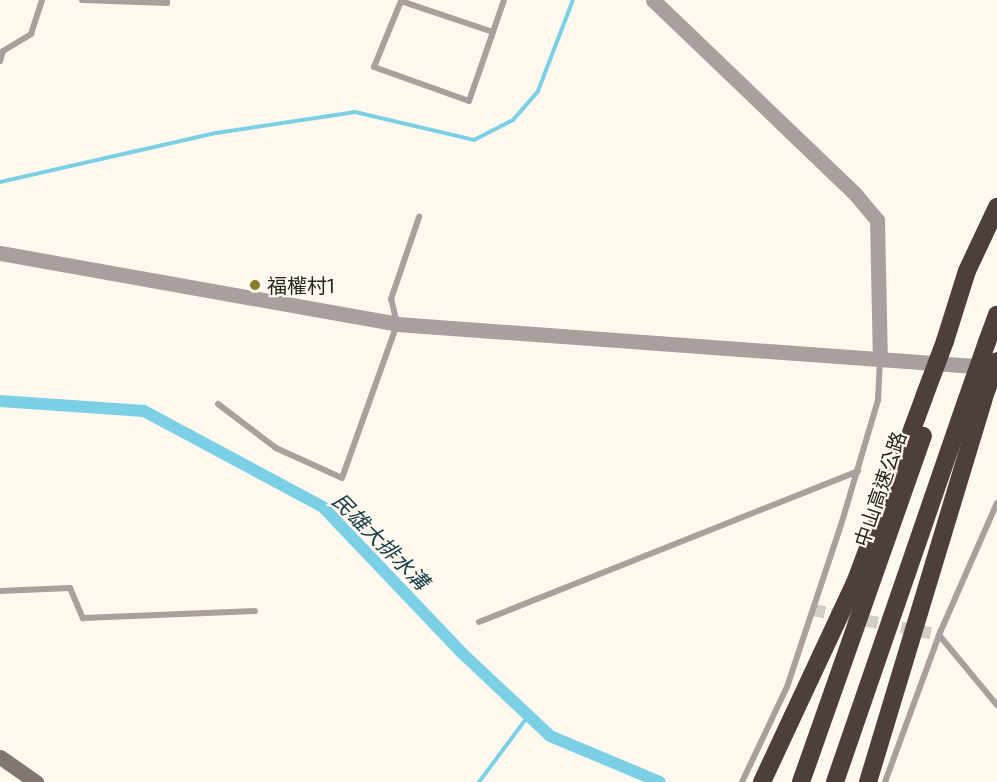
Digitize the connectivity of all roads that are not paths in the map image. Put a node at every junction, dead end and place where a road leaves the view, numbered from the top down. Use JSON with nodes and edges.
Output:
{"nodes":[{"id":1,"x":42,"y":0,"type":"edge"},
{"id":2,"x":82,"y":0,"type":"edge"},
{"id":3,"x":167,"y":0,"type":"edge"},
{"id":4,"x":504,"y":0,"type":"edge"},
{"id":5,"x":653,"y":0,"type":"edge"},
{"id":6,"x":493,"y":32,"type":"junction"},
{"id":7,"x":0,"y":61,"type":"edge"},
{"id":8,"x":997,"y":208,"type":"edge"},
{"id":9,"x":419,"y":217,"type":"dead end"},
{"id":10,"x":0,"y":252,"type":"edge"},
{"id":11,"x":997,"y":315,"type":"edge"},
{"id":12,"x":397,"y":324,"type":"junction"},
{"id":13,"x":880,"y":359,"type":"junction"},
{"id":14,"x":997,"y":361,"type":"edge"},
{"id":15,"x":997,"y":368,"type":"edge"},
{"id":16,"x":930,"y":397,"type":"junction"},
{"id":17,"x":975,"y":399,"type":"junction"},
{"id":18,"x":218,"y":404,"type":"dead end"},
{"id":19,"x":858,"y":471,"type":"junction"},
{"id":20,"x":997,"y":503,"type":"edge"},
{"id":21,"x":0,"y":591,"type":"edge"},
{"id":22,"x":255,"y":610,"type":"dead end"},
{"id":23,"x":478,"y":622,"type":"dead end"},
{"id":24,"x":939,"y":635,"type":"junction"},
{"id":25,"x":997,"y":705,"type":"edge"},
{"id":26,"x":0,"y":757,"type":"edge"},
{"id":27,"x":36,"y":782,"type":"edge"},
{"id":28,"x":742,"y":782,"type":"edge"},
{"id":29,"x":762,"y":782,"type":"edge"},
{"id":30,"x":801,"y":782,"type":"edge"},
{"id":31,"x":835,"y":782,"type":"edge"},
{"id":32,"x":868,"y":782,"type":"edge"},
{"id":33,"x":885,"y":782,"type":"edge"}],
"edges":[{"from":1,"to":7,"type":"lane"},
{"from":2,"to":3,"type":"lane"},
{"from":4,"to":6,"type":"lane"},
{"from":5,"to":13,"type":"street"},
{"from":6,"to":6,"type":"lane"},
{"from":8,"to":16,"type":"highway","name":"中山高速公路"},
{"from":9,"to":12,"type":"lane"},
{"from":10,"to":12,"type":"street"},
{"from":11,"to":17,"type":"highway","bridge":true},
{"from":12,"to":13,"type":"street"},
{"from":12,"to":18,"type":"lane"},
{"from":13,"to":15,"type":"street"},
{"from":13,"to":19,"type":"lane"},
{"from":14,"to":17,"type":"highway","bridge":true},
{"from":16,"to":29,"type":"highway"},
{"from":16,"to":30,"type":"highway","name":"中山高速公路"},
{"from":17,"to":31,"type":"highway"},
{"from":17,"to":32,"type":"highway"},
{"from":19,"to":23,"type":"lane"},
{"from":19,"to":28,"type":"lane"},
{"from":20,"to":24,"type":"lane"},
{"from":21,"to":22,"type":"lane"},
{"from":24,"to":25,"type":"lane"},
{"from":24,"to":33,"type":"lane"},
{"from":26,"to":27,"type":"main road"}]}
